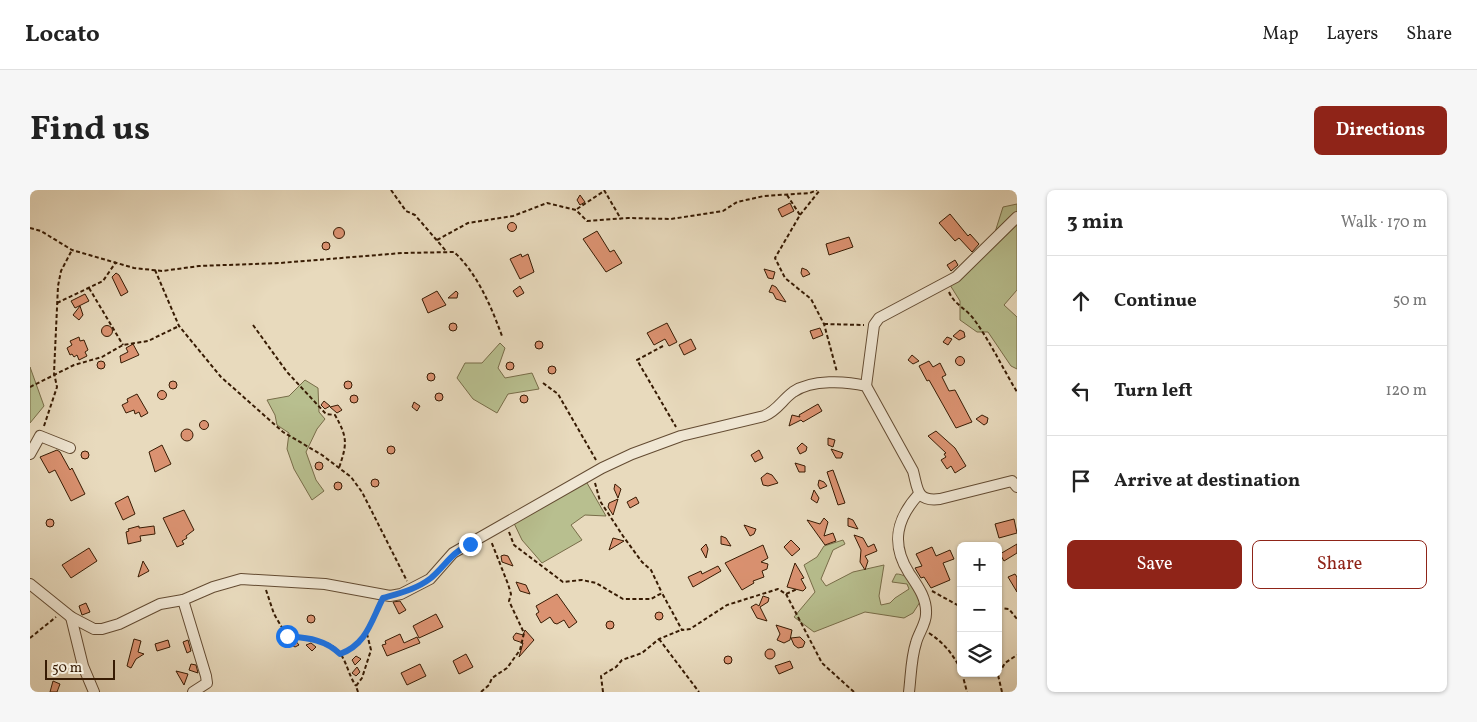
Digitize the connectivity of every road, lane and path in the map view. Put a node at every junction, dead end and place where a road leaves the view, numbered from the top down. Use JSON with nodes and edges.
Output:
{"nodes":[{"id":1,"x":391,"y":190,"type":"edge"},
{"id":2,"x":604,"y":190,"type":"edge"},
{"id":3,"x":818,"y":190,"type":"edge"},
{"id":4,"x":787,"y":195,"type":"junction"},
{"id":5,"x":576,"y":210,"type":"junction"},
{"id":6,"x":800,"y":215,"type":"junction"},
{"id":7,"x":1017,"y":217,"type":"edge"},
{"id":8,"x":621,"y":219,"type":"junction"},
{"id":9,"x":30,"y":228,"type":"edge"},
{"id":10,"x":437,"y":240,"type":"junction"},
{"id":11,"x":72,"y":250,"type":"junction"},
{"id":12,"x":446,"y":251,"type":"junction"},
{"id":13,"x":116,"y":262,"type":"junction"},
{"id":14,"x":155,"y":270,"type":"junction"},
{"id":15,"x":944,"y":283,"type":"junction"},
{"id":16,"x":89,"y":288,"type":"junction"},
{"id":17,"x":57,"y":303,"type":"junction"},
{"id":18,"x":824,"y":324,"type":"junction"},
{"id":19,"x":874,"y":325,"type":"junction"},
{"id":20,"x":179,"y":326,"type":"junction"},
{"id":21,"x":253,"y":326,"type":"dead end"},
{"id":22,"x":502,"y":336,"type":"dead end"},
{"id":23,"x":123,"y":345,"type":"junction"},
{"id":24,"x":663,"y":346,"type":"dead end"},
{"id":25,"x":54,"y":373,"type":"junction"},
{"id":26,"x":839,"y":382,"type":"junction"},
{"id":27,"x":543,"y":383,"type":"dead end"},
{"id":28,"x":866,"y":386,"type":"junction"},
{"id":29,"x":30,"y":387,"type":"edge"},
{"id":30,"x":1017,"y":392,"type":"edge"},
{"id":31,"x":40,"y":436,"type":"junction"},
{"id":32,"x":681,"y":436,"type":"junction"},
{"id":33,"x":70,"y":448,"type":"dead end"},
{"id":34,"x":30,"y":454,"type":"edge"},
{"id":35,"x":338,"y":468,"type":"junction"},
{"id":36,"x":602,"y":468,"type":"junction"},
{"id":37,"x":592,"y":474,"type":"junction"},
{"id":38,"x":1017,"y":487,"type":"edge"},
{"id":39,"x":919,"y":494,"type":"junction"},
{"id":40,"x":506,"y":523,"type":"junction"},
{"id":41,"x":489,"y":534,"type":"junction"},
{"id":42,"x":265,"y":580,"type":"junction"},
{"id":43,"x":30,"y":584,"type":"edge"},
{"id":44,"x":918,"y":585,"type":"junction"},
{"id":45,"x":797,"y":589,"type":"dead end"},
{"id":46,"x":411,"y":590,"type":"junction"},
{"id":47,"x":662,"y":594,"type":"junction"},
{"id":48,"x":786,"y":594,"type":"junction"},
{"id":49,"x":390,"y":596,"type":"junction"},
{"id":50,"x":183,"y":600,"type":"junction"},
{"id":51,"x":957,"y":605,"type":"edge"},
{"id":52,"x":1002,"y":608,"type":"edge"},
{"id":53,"x":69,"y":615,"type":"junction"},
{"id":54,"x":1017,"y":619,"type":"edge"},
{"id":55,"x":922,"y":627,"type":"junction"},
{"id":56,"x":682,"y":630,"type":"junction"},
{"id":57,"x":367,"y":634,"type":"junction"},
{"id":58,"x":30,"y":638,"type":"edge"},
{"id":59,"x":659,"y":639,"type":"junction"},
{"id":60,"x":340,"y":654,"type":"junction"},
{"id":61,"x":1017,"y":655,"type":"edge"},
{"id":62,"x":957,"y":663,"type":"edge"},
{"id":63,"x":963,"y":677,"type":"edge"},
{"id":64,"x":356,"y":686,"type":"junction"},
{"id":65,"x":94,"y":692,"type":"edge"},
{"id":66,"x":194,"y":692,"type":"edge"},
{"id":67,"x":358,"y":692,"type":"edge"},
{"id":68,"x":481,"y":692,"type":"edge"},
{"id":69,"x":603,"y":692,"type":"edge"},
{"id":70,"x":699,"y":692,"type":"edge"},
{"id":71,"x":854,"y":692,"type":"edge"},
{"id":72,"x":908,"y":692,"type":"edge"},
{"id":73,"x":966,"y":692,"type":"edge"},
{"id":74,"x":1002,"y":692,"type":"edge"}],
"edges":[{"from":1,"to":10,"type":"path"},
{"from":2,"to":5,"type":"path"},
{"from":2,"to":8,"type":"path"},
{"from":3,"to":4,"type":"path"},
{"from":3,"to":6,"type":"path"},
{"from":4,"to":6,"type":"path"},
{"from":4,"to":8,"type":"path"},
{"from":5,"to":8,"type":"path"},
{"from":5,"to":10,"type":"path"},
{"from":6,"to":18,"type":"path"},
{"from":7,"to":15,"type":"street"},
{"from":9,"to":11,"type":"path"},
{"from":10,"to":12,"type":"path"},
{"from":11,"to":13,"type":"path"},
{"from":11,"to":17,"type":"path"},
{"from":12,"to":14,"type":"path"},
{"from":12,"to":22,"type":"path"},
{"from":13,"to":14,"type":"path"},
{"from":13,"to":16,"type":"path"},
{"from":14,"to":20,"type":"path"},
{"from":15,"to":19,"type":"street"},
{"from":15,"to":30,"type":"path"},
{"from":16,"to":17,"type":"path"},
{"from":16,"to":23,"type":"path"},
{"from":17,"to":25,"type":"path"},
{"from":18,"to":19,"type":"path"},
{"from":18,"to":26,"type":"path"},
{"from":19,"to":28,"type":"street"},
{"from":20,"to":23,"type":"path"},
{"from":20,"to":35,"type":"path"},
{"from":21,"to":35,"type":"path"},
{"from":23,"to":25,"type":"path"},
{"from":24,"to":32,"type":"path"},
{"from":25,"to":29,"type":"path"},
{"from":25,"to":31,"type":"path"},
{"from":26,"to":28,"type":"street"},
{"from":26,"to":32,"type":"street"},
{"from":27,"to":36,"type":"path"},
{"from":28,"to":39,"type":"street"},
{"from":31,"to":33,"type":"street"},
{"from":31,"to":34,"type":"street"},
{"from":32,"to":36,"type":"street"},
{"from":35,"to":46,"type":"path"},
{"from":36,"to":37,"type":"street"},
{"from":37,"to":40,"type":"street"},
{"from":37,"to":47,"type":"path"},
{"from":38,"to":39,"type":"street"},
{"from":39,"to":44,"type":"street"},
{"from":40,"to":41,"type":"street"},
{"from":40,"to":47,"type":"path"},
{"from":41,"to":46,"type":"street"},
{"from":41,"to":68,"type":"path"},
{"from":42,"to":49,"type":"street"},
{"from":42,"to":50,"type":"street"},
{"from":42,"to":60,"type":"path"},
{"from":43,"to":53,"type":"street"},
{"from":44,"to":51,"type":"path"},
{"from":44,"to":55,"type":"street"},
{"from":45,"to":48,"type":"path"},
{"from":46,"to":49,"type":"street"},
{"from":47,"to":56,"type":"path"},
{"from":48,"to":56,"type":"path"},
{"from":48,"to":71,"type":"path"},
{"from":49,"to":57,"type":"path"},
{"from":50,"to":53,"type":"street"},
{"from":50,"to":66,"type":"street"},
{"from":52,"to":54,"type":"path"},
{"from":53,"to":58,"type":"path"},
{"from":53,"to":65,"type":"street"},
{"from":55,"to":62,"type":"path"},
{"from":55,"to":72,"type":"street"},
{"from":56,"to":59,"type":"path"},
{"from":57,"to":60,"type":"path"},
{"from":57,"to":64,"type":"path"},
{"from":59,"to":69,"type":"path"},
{"from":59,"to":70,"type":"path"},
{"from":60,"to":64,"type":"path"},
{"from":61,"to":74,"type":"path"},
{"from":63,"to":73,"type":"path"},
{"from":64,"to":67,"type":"path"}]}
